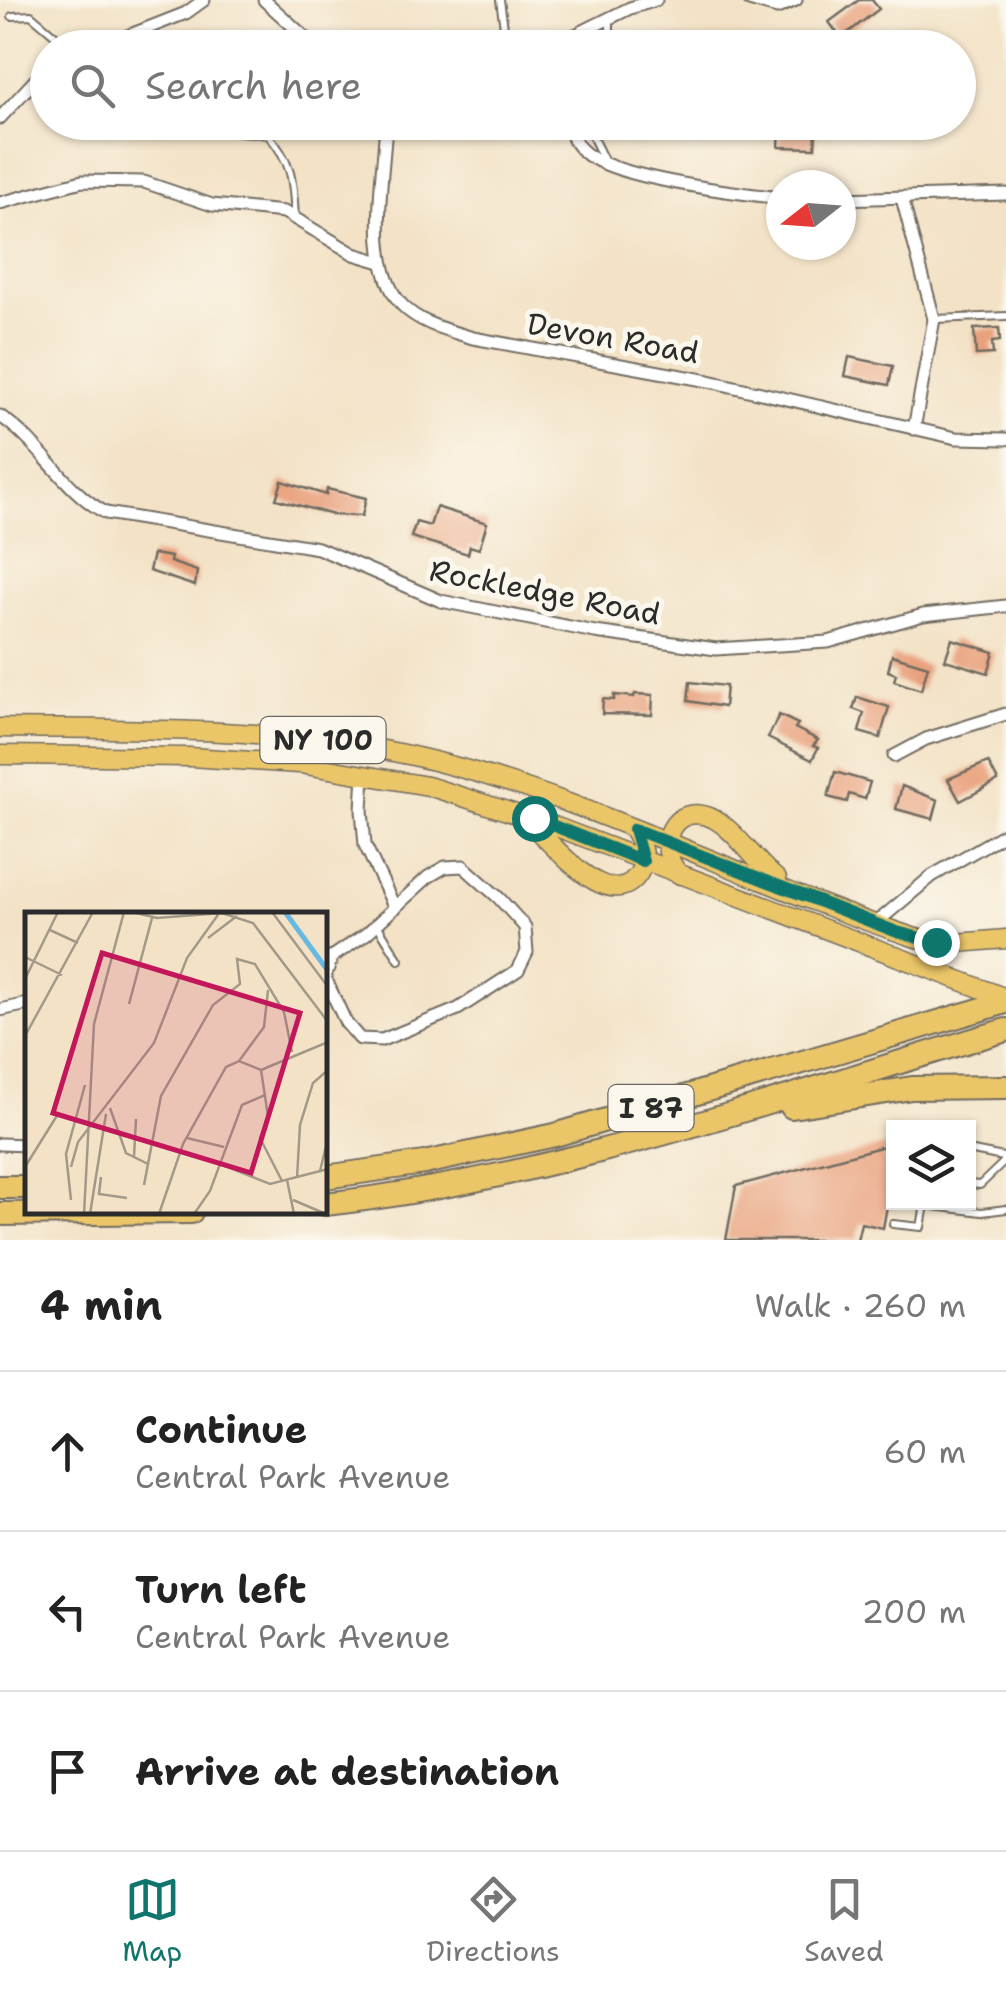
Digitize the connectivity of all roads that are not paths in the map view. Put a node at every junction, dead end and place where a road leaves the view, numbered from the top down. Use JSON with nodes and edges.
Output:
{"nodes":[{"id":1,"x":204,"y":0,"type":"edge"},
{"id":2,"x":264,"y":0,"type":"edge"},
{"id":3,"x":500,"y":0,"type":"edge"},
{"id":4,"x":656,"y":0,"type":"edge"},
{"id":5,"x":750,"y":0,"type":"edge"},
{"id":6,"x":796,"y":0,"type":"edge"},
{"id":7,"x":12,"y":16,"type":"dead end"},
{"id":8,"x":610,"y":18,"type":"junction"},
{"id":9,"x":48,"y":30,"type":"edge"},
{"id":10,"x":143,"y":30,"type":"edge"},
{"id":11,"x":297,"y":30,"type":"edge"},
{"id":12,"x":505,"y":30,"type":"edge"},
{"id":13,"x":586,"y":30,"type":"edge"},
{"id":14,"x":610,"y":30,"type":"edge"},
{"id":15,"x":30,"y":86,"type":"edge"},
{"id":16,"x":0,"y":118,"type":"edge"},
{"id":17,"x":272,"y":140,"type":"edge"},
{"id":18,"x":385,"y":140,"type":"edge"},
{"id":19,"x":574,"y":140,"type":"edge"},
{"id":20,"x":595,"y":140,"type":"edge"},
{"id":21,"x":606,"y":164,"type":"junction"},
{"id":22,"x":1006,"y":194,"type":"edge"},
{"id":23,"x":766,"y":195,"type":"edge"},
{"id":24,"x":902,"y":198,"type":"junction"},
{"id":25,"x":856,"y":199,"type":"edge"},
{"id":26,"x":0,"y":203,"type":"edge"},
{"id":27,"x":295,"y":219,"type":"junction"},
{"id":28,"x":380,"y":262,"type":"junction"},
{"id":29,"x":1006,"y":316,"type":"edge"},
{"id":30,"x":934,"y":319,"type":"junction"},
{"id":31,"x":0,"y":416,"type":"edge"},
{"id":32,"x":914,"y":430,"type":"junction"},
{"id":33,"x":1006,"y":439,"type":"edge"},
{"id":34,"x":1006,"y":606,"type":"edge"},
{"id":35,"x":1006,"y":714,"type":"edge"},
{"id":36,"x":0,"y":728,"type":"edge"},
{"id":37,"x":0,"y":755,"type":"edge"},
{"id":38,"x":894,"y":756,"type":"dead end"},
{"id":39,"x":364,"y":773,"type":"junction"},
{"id":40,"x":516,"y":812,"type":"junction"},
{"id":41,"x":634,"y":829,"type":"junction"},
{"id":42,"x":1006,"y":833,"type":"edge"},
{"id":43,"x":666,"y":842,"type":"junction"},
{"id":44,"x":643,"y":861,"type":"junction"},
{"id":45,"x":680,"y":875,"type":"junction"},
{"id":46,"x":793,"y":891,"type":"junction"},
{"id":47,"x":396,"y":908,"type":"junction"},
{"id":48,"x":876,"y":924,"type":"junction"},
{"id":49,"x":377,"y":925,"type":"junction"},
{"id":50,"x":1006,"y":939,"type":"edge"},
{"id":51,"x":399,"y":960,"type":"dead end"},
{"id":52,"x":328,"y":968,"type":"edge"},
{"id":53,"x":328,"y":984,"type":"edge"},
{"id":54,"x":1006,"y":1000,"type":"edge"},
{"id":55,"x":25,"y":1005,"type":"edge"},
{"id":56,"x":0,"y":1010,"type":"edge"},
{"id":57,"x":1006,"y":1030,"type":"edge"},
{"id":58,"x":1006,"y":1088,"type":"edge"},
{"id":59,"x":647,"y":1137,"type":"junction"},
{"id":60,"x":0,"y":1144,"type":"edge"},
{"id":61,"x":25,"y":1145,"type":"edge"},
{"id":62,"x":976,"y":1152,"type":"edge"},
{"id":63,"x":328,"y":1177,"type":"edge"},
{"id":64,"x":976,"y":1185,"type":"edge"},
{"id":65,"x":328,"y":1204,"type":"edge"},
{"id":66,"x":924,"y":1210,"type":"edge"},
{"id":67,"x":974,"y":1210,"type":"edge"},
{"id":68,"x":1006,"y":1210,"type":"edge"},
{"id":69,"x":0,"y":1214,"type":"edge"},
{"id":70,"x":25,"y":1214,"type":"edge"},
{"id":71,"x":892,"y":1224,"type":"dead end"}],
"edges":[{"from":1,"to":10,"type":"street"},
{"from":2,"to":11,"type":"street"},
{"from":3,"to":12,"type":"lane"},
{"from":4,"to":8,"type":"street"},
{"from":5,"to":6,"type":"street"},
{"from":7,"to":9,"type":"lane"},
{"from":8,"to":13,"type":"street"},
{"from":8,"to":14,"type":"lane"},
{"from":15,"to":16,"type":"street"},
{"from":17,"to":27,"type":"lane"},
{"from":18,"to":28,"type":"street","name":"Devon Road"},
{"from":19,"to":21,"type":"street"},
{"from":20,"to":21,"type":"lane"},
{"from":21,"to":23,"type":"street"},
{"from":22,"to":24,"type":"street"},
{"from":24,"to":25,"type":"street"},
{"from":24,"to":30,"type":"street"},
{"from":26,"to":27,"type":"street"},
{"from":27,"to":28,"type":"street"},
{"from":28,"to":32,"type":"street","name":"Devon Road"},
{"from":29,"to":30,"type":"lane"},
{"from":30,"to":32,"type":"street"},
{"from":31,"to":34,"type":"street","name":"Rockledge Road"},
{"from":32,"to":33,"type":"street","name":"Devon Road"},
{"from":35,"to":38,"type":"street"},
{"from":36,"to":41,"type":"main road","number":"NY 100"},
{"from":37,"to":39,"type":"main road","number":"NY 100"},
{"from":39,"to":40,"type":"main road","number":"NY 100"},
{"from":39,"to":47,"type":"street"},
{"from":40,"to":44,"type":"main road","number":"NY 100"},
{"from":40,"to":44,"type":"main road"},
{"from":41,"to":43,"type":"main road","number":"NY 100"},
{"from":41,"to":44,"type":"main road"},
{"from":42,"to":48,"type":"street"},
{"from":43,"to":45,"type":"main road"},
{"from":43,"to":46,"type":"main road","number":"NY 100"},
{"from":43,"to":46,"type":"main road"},
{"from":44,"to":45,"type":"main road","number":"NY 100"},
{"from":45,"to":54,"type":"main road","number":"NY 100"},
{"from":46,"to":48,"type":"main road","number":"NY 100"},
{"from":47,"to":49,"type":"street"},
{"from":47,"to":53,"type":"street"},
{"from":48,"to":50,"type":"main road","number":"NY 100"},
{"from":49,"to":51,"type":"lane"},
{"from":49,"to":52,"type":"street"},
{"from":54,"to":63,"type":"highway","number":"I 87"},
{"from":55,"to":56,"type":"street"},
{"from":57,"to":59,"type":"highway","number":"I 87"},
{"from":58,"to":59,"type":"highway"},
{"from":59,"to":65,"type":"highway","number":"I 87"},
{"from":60,"to":61,"type":"street"},
{"from":62,"to":64,"type":"lane"},
{"from":66,"to":71,"type":"lane"},
{"from":67,"to":68,"type":"lane"},
{"from":69,"to":70,"type":"highway"}]}
